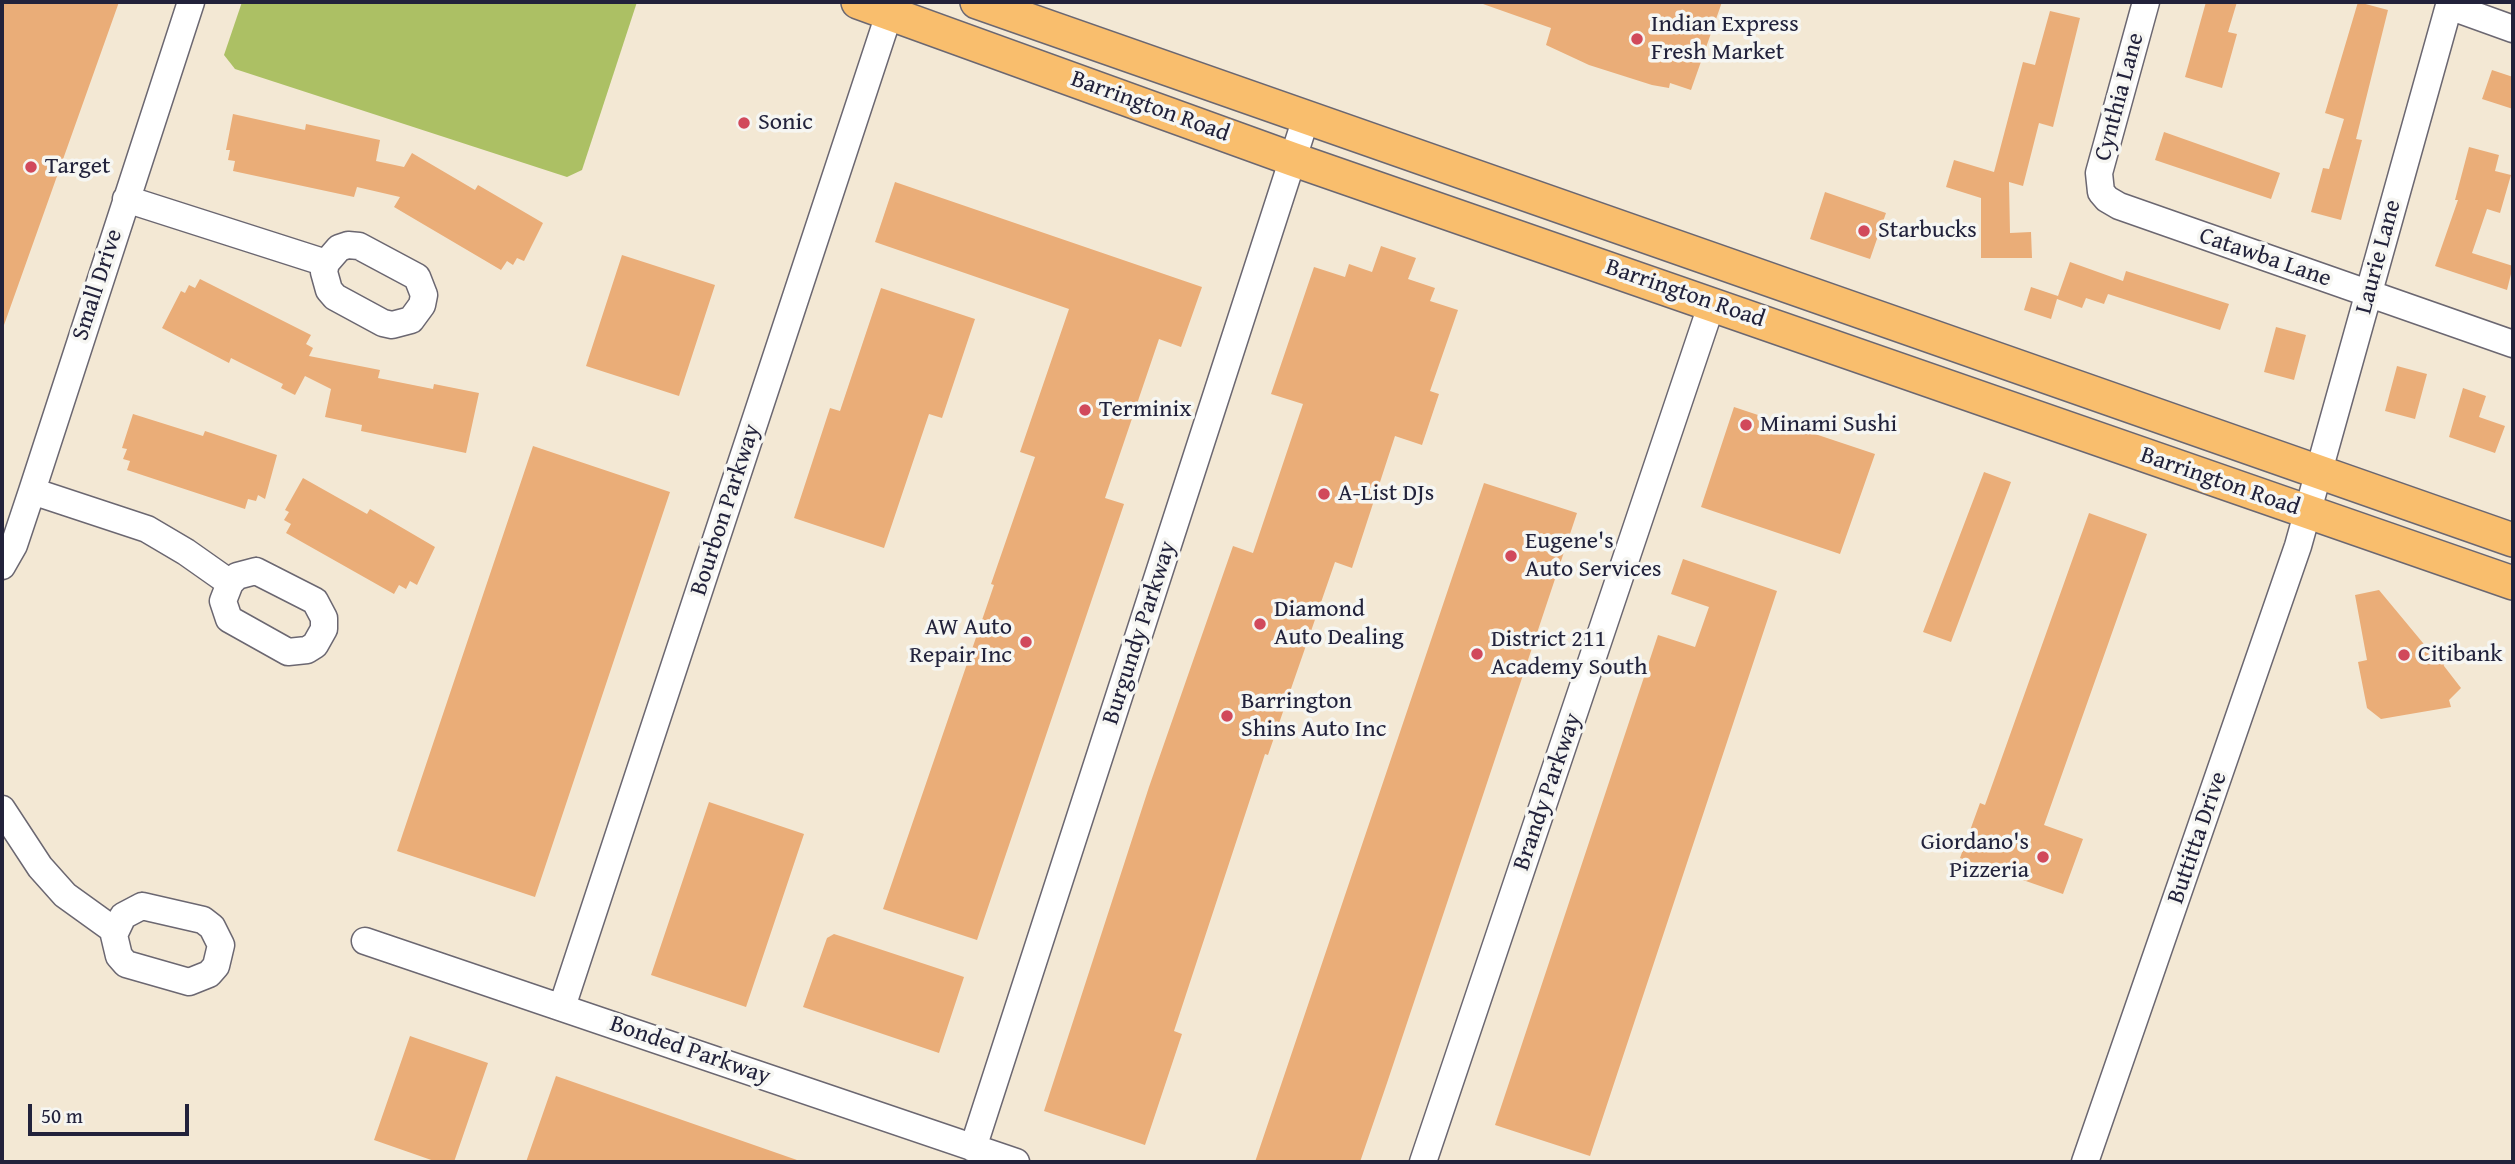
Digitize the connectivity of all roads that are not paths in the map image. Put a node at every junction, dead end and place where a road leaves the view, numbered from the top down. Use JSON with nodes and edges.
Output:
{"nodes":[{"id":1,"x":191,"y":2,"type":"edge"},
{"id":2,"x":858,"y":2,"type":"edge"},
{"id":3,"x":977,"y":2,"type":"edge"},
{"id":4,"x":2146,"y":2,"type":"edge"},
{"id":5,"x":2449,"y":4,"type":"edge"},
{"id":6,"x":891,"y":7,"type":"edge"},
{"id":7,"x":2513,"y":29,"type":"edge"},
{"id":8,"x":1306,"y":118,"type":"junction"},
{"id":9,"x":1292,"y":159,"type":"junction"},
{"id":10,"x":2101,"y":192,"type":"joint"},
{"id":11,"x":125,"y":199,"type":"junction"},
{"id":12,"x":326,"y":263,"type":"dead end"},
{"id":13,"x":2369,"y":294,"type":"junction"},
{"id":14,"x":1712,"y":303,"type":"junction"},
{"id":15,"x":2513,"y":344,"type":"edge"},
{"id":16,"x":2320,"y":472,"type":"junction"},
{"id":17,"x":32,"y":491,"type":"junction"},
{"id":18,"x":2308,"y":513,"type":"junction"},
{"id":19,"x":2513,"y":540,"type":"edge"},
{"id":20,"x":2,"y":566,"type":"edge"},
{"id":21,"x":230,"y":583,"type":"dead end"},
{"id":22,"x":2513,"y":583,"type":"edge"},
{"id":23,"x":2,"y":809,"type":"edge"},
{"id":24,"x":115,"y":931,"type":"dead end"},
{"id":25,"x":365,"y":941,"type":"dead end"},
{"id":26,"x":562,"y":1007,"type":"junction"},
{"id":27,"x":973,"y":1148,"type":"junction"},
{"id":28,"x":1016,"y":1162,"type":"edge"},
{"id":29,"x":1423,"y":1162,"type":"edge"},
{"id":30,"x":2085,"y":1162,"type":"edge"}],
"edges":[{"from":1,"to":11,"type":"street","name":"Small Drive"},
{"from":2,"to":6,"type":"main road","name":"Barrington Road"},
{"from":3,"to":8,"type":"main road","name":"Barrington Road"},
{"from":4,"to":10,"type":"street","name":"Cynthia Lane"},
{"from":5,"to":7,"type":"street"},
{"from":5,"to":13,"type":"street","name":"Laurie Lane"},
{"from":6,"to":9,"type":"main road","name":"Barrington Road"},
{"from":6,"to":26,"type":"street","name":"Bourbon Parkway"},
{"from":8,"to":9,"type":"street","name":"Burgundy Parkway"},
{"from":8,"to":16,"type":"main road","name":"Barrington Road"},
{"from":9,"to":14,"type":"main road","name":"Barrington Road"},
{"from":9,"to":27,"type":"street","name":"Burgundy Parkway"},
{"from":10,"to":13,"type":"street","name":"Catawba Lane"},
{"from":11,"to":12,"type":"street"},
{"from":11,"to":17,"type":"street","name":"Small Drive"},
{"from":13,"to":15,"type":"street","name":"Catawba Lane"},
{"from":13,"to":16,"type":"street","name":"Laurie Lane"},
{"from":14,"to":18,"type":"main road","name":"Barrington Road"},
{"from":14,"to":29,"type":"street","name":"Brandy Parkway"},
{"from":16,"to":18,"type":"street","name":"Laurie Lane"},
{"from":16,"to":19,"type":"main road","name":"Barrington Road"},
{"from":17,"to":20,"type":"street","name":"Small Drive"},
{"from":17,"to":21,"type":"street"},
{"from":18,"to":22,"type":"main road","name":"Barrington Road"},
{"from":18,"to":30,"type":"street","name":"Buttitta Drive"},
{"from":23,"to":24,"type":"street"},
{"from":25,"to":26,"type":"street","name":"Bonded Parkway"},
{"from":26,"to":27,"type":"street","name":"Bonded Parkway"},
{"from":27,"to":28,"type":"street","name":"Bonded Parkway"}]}
